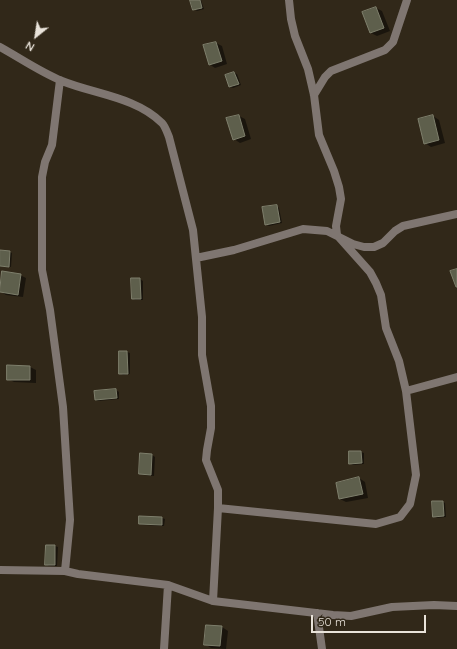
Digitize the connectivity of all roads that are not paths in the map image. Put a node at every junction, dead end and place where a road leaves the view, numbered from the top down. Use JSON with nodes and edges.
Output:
{"nodes":[{"id":1,"x":289,"y":0,"type":"edge"},
{"id":2,"x":407,"y":0,"type":"edge"},
{"id":3,"x":0,"y":47,"type":"edge"},
{"id":4,"x":60,"y":80,"type":"junction"},
{"id":5,"x":314,"y":95,"type":"junction"},
{"id":6,"x":457,"y":214,"type":"edge"},
{"id":7,"x":337,"y":235,"type":"junction"},
{"id":8,"x":196,"y":258,"type":"junction"},
{"id":9,"x":457,"y":377,"type":"edge"},
{"id":10,"x":406,"y":391,"type":"junction"},
{"id":11,"x":218,"y":508,"type":"junction"},
{"id":12,"x":0,"y":570,"type":"edge"},
{"id":13,"x":65,"y":571,"type":"junction"},
{"id":14,"x":168,"y":585,"type":"junction"},
{"id":15,"x":213,"y":601,"type":"junction"},
{"id":16,"x":457,"y":606,"type":"edge"},
{"id":17,"x":316,"y":613,"type":"junction"},
{"id":18,"x":164,"y":649,"type":"edge"},
{"id":19,"x":322,"y":649,"type":"edge"}],
"edges":[{"from":1,"to":5,"type":"street"},
{"from":2,"to":5,"type":"street"},
{"from":3,"to":4,"type":"street"},
{"from":4,"to":8,"type":"street"},
{"from":4,"to":13,"type":"street"},
{"from":5,"to":7,"type":"street"},
{"from":6,"to":7,"type":"street"},
{"from":7,"to":8,"type":"street"},
{"from":7,"to":10,"type":"street"},
{"from":8,"to":11,"type":"street"},
{"from":9,"to":10,"type":"street"},
{"from":10,"to":11,"type":"street"},
{"from":11,"to":15,"type":"street"},
{"from":12,"to":13,"type":"street"},
{"from":13,"to":14,"type":"street"},
{"from":14,"to":15,"type":"street"},
{"from":14,"to":18,"type":"street"},
{"from":15,"to":17,"type":"street"},
{"from":16,"to":17,"type":"street"},
{"from":17,"to":19,"type":"street"}]}
